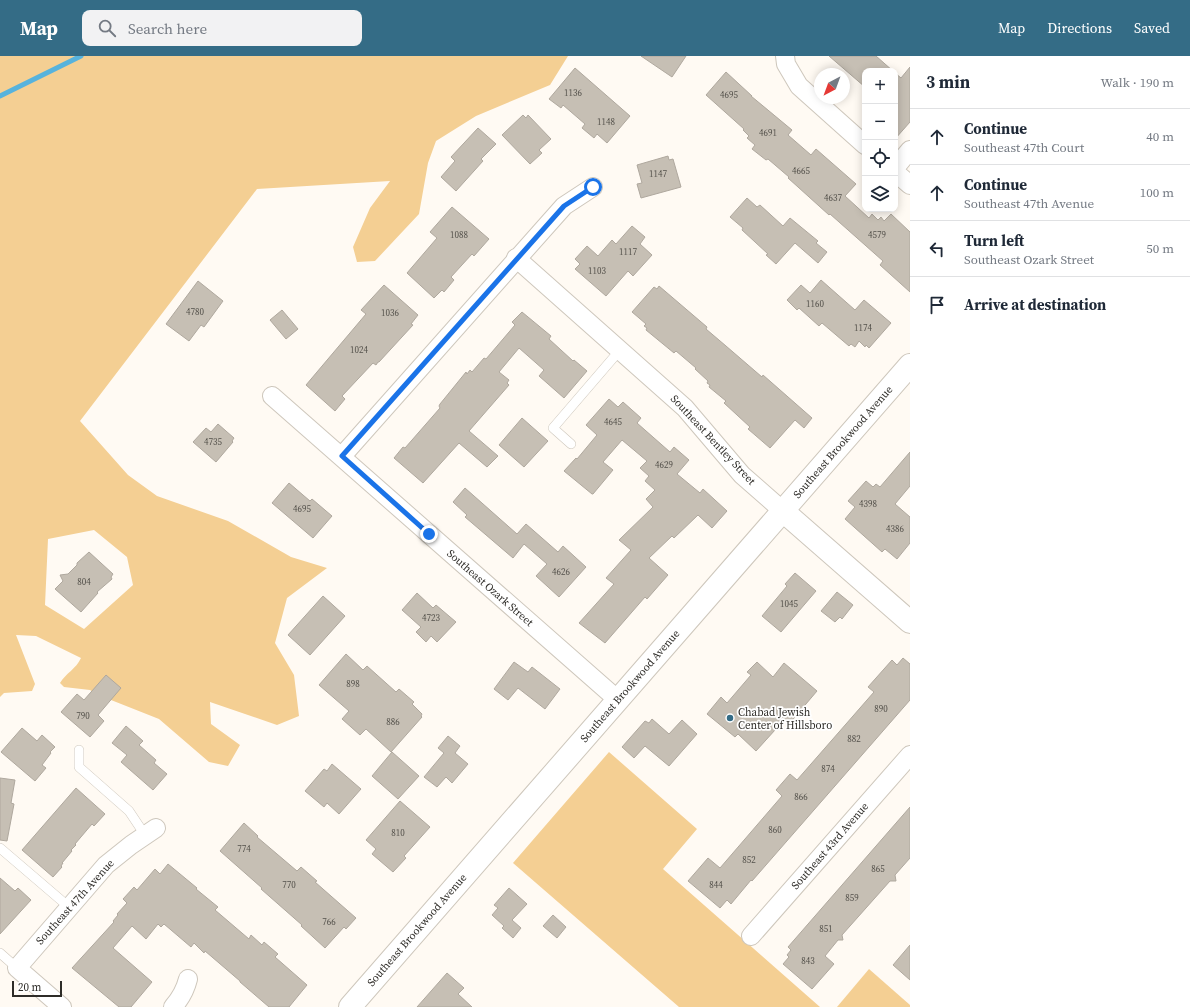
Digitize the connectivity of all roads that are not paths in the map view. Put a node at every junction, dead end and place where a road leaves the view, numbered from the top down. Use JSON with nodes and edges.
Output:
{"nodes":[{"id":1,"x":785,"y":56,"type":"edge"},
{"id":2,"x":862,"y":142,"type":"edge"},
{"id":3,"x":910,"y":150,"type":"edge"},
{"id":4,"x":898,"y":164,"type":"edge"},
{"id":5,"x":898,"y":175,"type":"edge"},
{"id":6,"x":910,"y":185,"type":"edge"},
{"id":7,"x":593,"y":187,"type":"dead end"},
{"id":8,"x":516,"y":258,"type":"junction"},
{"id":9,"x":620,"y":350,"type":"junction"},
{"id":10,"x":910,"y":366,"type":"edge"},
{"id":11,"x":272,"y":396,"type":"dead end"},
{"id":12,"x":571,"y":444,"type":"dead end"},
{"id":13,"x":342,"y":456,"type":"junction"},
{"id":14,"x":783,"y":511,"type":"junction"},
{"id":15,"x":910,"y":622,"type":"edge"},
{"id":16,"x":618,"y":700,"type":"junction"},
{"id":17,"x":79,"y":750,"type":"dead end"},
{"id":18,"x":910,"y":755,"type":"edge"},
{"id":19,"x":151,"y":832,"type":"joint"},
{"id":20,"x":0,"y":848,"type":"edge"},
{"id":21,"x":69,"y":907,"type":"junction"},
{"id":22,"x":751,"y":936,"type":"dead end"},
{"id":23,"x":0,"y":953,"type":"edge"},
{"id":24,"x":17,"y":968,"type":"junction"},
{"id":25,"x":188,"y":979,"type":"dead end"},
{"id":26,"x":62,"y":1007,"type":"edge"},
{"id":27,"x":173,"y":1007,"type":"edge"},
{"id":28,"x":350,"y":1007,"type":"edge"}],
"edges":[{"from":1,"to":2,"type":"street"},
{"from":3,"to":4,"type":"street"},
{"from":5,"to":6,"type":"street"},
{"from":7,"to":8,"type":"street"},
{"from":8,"to":9,"type":"street","name":"Southeast Bentley Street"},
{"from":8,"to":13,"type":"street"},
{"from":9,"to":12,"type":"lane"},
{"from":9,"to":14,"type":"street","name":"Southeast Bentley Street"},
{"from":10,"to":14,"type":"main road","name":"Southeast Brookwood Avenue"},
{"from":11,"to":13,"type":"street","name":"Southeast Ozark Street"},
{"from":13,"to":16,"type":"street","name":"Southeast Ozark Street"},
{"from":14,"to":15,"type":"main road","name":"Southeast Bentley Street"},
{"from":14,"to":16,"type":"main road","name":"Southeast Brookwood Avenue"},
{"from":16,"to":28,"type":"main road","name":"Southeast Brookwood Avenue"},
{"from":17,"to":19,"type":"lane"},
{"from":18,"to":22,"type":"street","name":"Southeast 43rd Avenue"},
{"from":19,"to":21,"type":"street","name":"Southeast 47th Avenue"},
{"from":20,"to":21,"type":"lane"},
{"from":21,"to":24,"type":"street","name":"Southeast 47th Avenue"},
{"from":23,"to":24,"type":"lane"},
{"from":24,"to":26,"type":"street"},
{"from":25,"to":27,"type":"street"}]}
